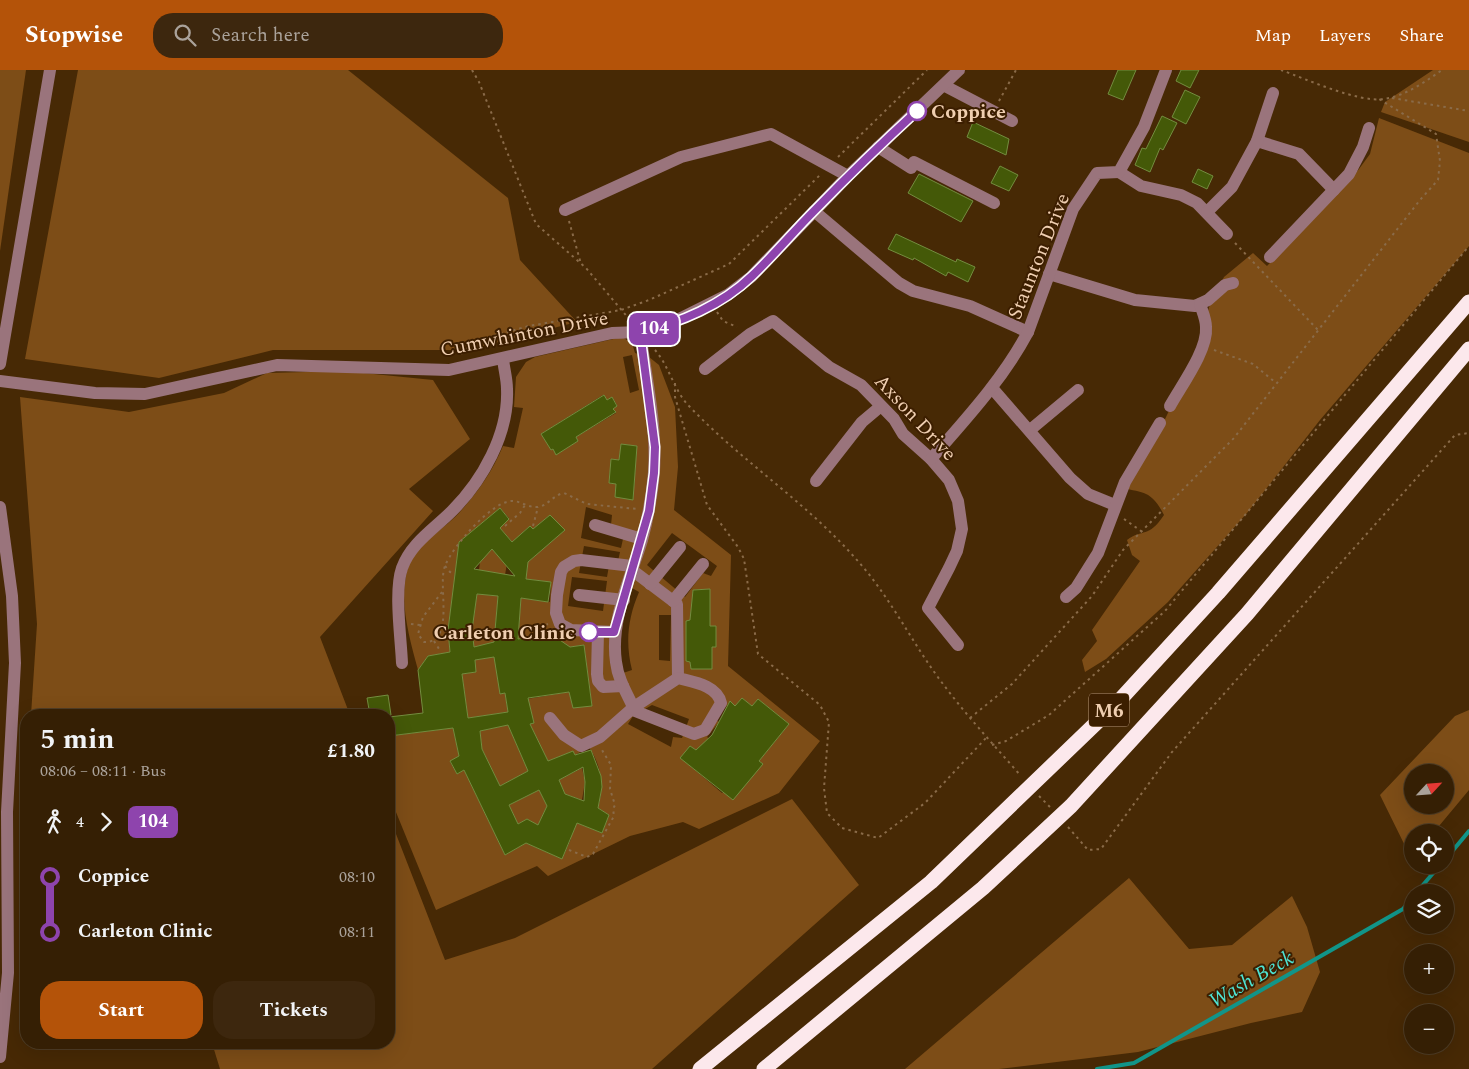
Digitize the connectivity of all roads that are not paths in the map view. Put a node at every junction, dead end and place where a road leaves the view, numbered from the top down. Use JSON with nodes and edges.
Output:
{"nodes":[{"id":1,"x":50,"y":70,"type":"edge"},
{"id":2,"x":959,"y":70,"type":"edge"},
{"id":3,"x":1166,"y":70,"type":"edge"},
{"id":4,"x":945,"y":86,"type":"junction"},
{"id":5,"x":1273,"y":93,"type":"dead end"},
{"id":6,"x":1012,"y":121,"type":"dead end"},
{"id":7,"x":1368,"y":128,"type":"dead end"},
{"id":8,"x":1256,"y":141,"type":"junction"},
{"id":9,"x":878,"y":147,"type":"junction"},
{"id":10,"x":1119,"y":172,"type":"junction"},
{"id":11,"x":848,"y":176,"type":"junction"},
{"id":12,"x":1334,"y":190,"type":"junction"},
{"id":13,"x":994,"y":203,"type":"dead end"},
{"id":14,"x":565,"y":210,"type":"road end"},
{"id":15,"x":814,"y":211,"type":"junction"},
{"id":16,"x":1207,"y":212,"type":"junction"},
{"id":17,"x":1227,"y":234,"type":"road end"},
{"id":18,"x":1270,"y":256,"type":"dead end"},
{"id":19,"x":1049,"y":274,"type":"junction"},
{"id":20,"x":1233,"y":283,"type":"dead end"},
{"id":21,"x":1469,"y":302,"type":"edge"},
{"id":22,"x":1200,"y":304,"type":"junction"},
{"id":23,"x":640,"y":332,"type":"junction"},
{"id":24,"x":1028,"y":332,"type":"junction"},
{"id":25,"x":1469,"y":349,"type":"edge"},
{"id":26,"x":503,"y":359,"type":"junction"},
{"id":27,"x":0,"y":364,"type":"edge"},
{"id":28,"x":705,"y":369,"type":"dead end"},
{"id":29,"x":0,"y":381,"type":"edge"},
{"id":30,"x":992,"y":388,"type":"junction"},
{"id":31,"x":1078,"y":390,"type":"dead end"},
{"id":32,"x":881,"y":406,"type":"junction"},
{"id":33,"x":1170,"y":406,"type":"dead end"},
{"id":34,"x":1160,"y":423,"type":"dead end"},
{"id":35,"x":1030,"y":430,"type":"junction"},
{"id":36,"x":931,"y":458,"type":"junction"},
{"id":37,"x":816,"y":481,"type":"dead end"},
{"id":38,"x":0,"y":506,"type":"edge"},
{"id":39,"x":1114,"y":509,"type":"junction"},
{"id":40,"x":1,"y":523,"type":"edge"},
{"id":41,"x":595,"y":525,"type":"dead end"},
{"id":42,"x":642,"y":539,"type":"junction"},
{"id":43,"x":680,"y":547,"type":"dead end"},
{"id":44,"x":703,"y":564,"type":"dead end"},
{"id":45,"x":632,"y":568,"type":"junction"},
{"id":46,"x":650,"y":584,"type":"junction"},
{"id":47,"x":578,"y":596,"type":"dead end"},
{"id":48,"x":1066,"y":597,"type":"dead end"},
{"id":49,"x":624,"y":600,"type":"junction"},
{"id":50,"x":673,"y":601,"type":"junction"},
{"id":51,"x":598,"y":632,"type":"junction"},
{"id":52,"x":614,"y":632,"type":"junction"},
{"id":53,"x":958,"y":645,"type":"dead end"},
{"id":54,"x":402,"y":663,"type":"dead end"},
{"id":55,"x":678,"y":678,"type":"junction"},
{"id":56,"x":623,"y":686,"type":"junction"},
{"id":57,"x":634,"y":707,"type":"junction"},
{"id":58,"x":550,"y":718,"type":"dead end"},
{"id":59,"x":0,"y":1057,"type":"edge"},
{"id":60,"x":700,"y":1069,"type":"edge"},
{"id":61,"x":764,"y":1069,"type":"edge"}],
"edges":[{"from":1,"to":27,"type":"street"},
{"from":2,"to":4,"type":"street","name":"Cumwhinton Drive"},
{"from":3,"to":10,"type":"street"},
{"from":4,"to":6,"type":"street"},
{"from":4,"to":9,"type":"street","name":"Cumwhinton Drive"},
{"from":5,"to":8,"type":"street"},
{"from":7,"to":12,"type":"street"},
{"from":8,"to":12,"type":"street"},
{"from":8,"to":16,"type":"street"},
{"from":9,"to":11,"type":"street","name":"Cumwhinton Drive"},
{"from":9,"to":13,"type":"street"},
{"from":10,"to":16,"type":"street"},
{"from":10,"to":19,"type":"street","name":"Staunton Drive"},
{"from":11,"to":14,"type":"street"},
{"from":11,"to":15,"type":"street","name":"Cumwhinton Drive"},
{"from":12,"to":18,"type":"street"},
{"from":15,"to":23,"type":"street","name":"Cumwhinton Drive"},
{"from":15,"to":24,"type":"street"},
{"from":16,"to":17,"type":"street"},
{"from":19,"to":22,"type":"street"},
{"from":19,"to":24,"type":"street","name":"Staunton Drive"},
{"from":20,"to":22,"type":"street"},
{"from":21,"to":60,"type":"highway","number":"M6"},
{"from":22,"to":33,"type":"street"},
{"from":23,"to":26,"type":"street","name":"Cumwhinton Drive"},
{"from":23,"to":42,"type":"street"},
{"from":24,"to":30,"type":"street","name":"Staunton Drive"},
{"from":25,"to":61,"type":"highway","number":"M6"},
{"from":26,"to":29,"type":"street","name":"Cumwhinton Drive"},
{"from":26,"to":54,"type":"street"},
{"from":28,"to":32,"type":"street","name":"Axson Drive"},
{"from":30,"to":35,"type":"street"},
{"from":30,"to":36,"type":"street","name":"Staunton Drive"},
{"from":31,"to":35,"type":"street"},
{"from":32,"to":36,"type":"street","name":"Axson Drive"},
{"from":32,"to":37,"type":"street"},
{"from":34,"to":39,"type":"street"},
{"from":35,"to":39,"type":"street"},
{"from":36,"to":53,"type":"street","name":"Axson Drive"},
{"from":38,"to":40,"type":"street"},
{"from":39,"to":48,"type":"street"},
{"from":40,"to":59,"type":"street"},
{"from":41,"to":42,"type":"street"},
{"from":42,"to":45,"type":"street"},
{"from":43,"to":46,"type":"street"},
{"from":44,"to":50,"type":"street"},
{"from":45,"to":46,"type":"street"},
{"from":45,"to":49,"type":"street"},
{"from":45,"to":51,"type":"street"},
{"from":46,"to":50,"type":"street"},
{"from":47,"to":49,"type":"street"},
{"from":49,"to":52,"type":"street"},
{"from":50,"to":55,"type":"street"},
{"from":51,"to":52,"type":"street"},
{"from":51,"to":56,"type":"street"},
{"from":52,"to":56,"type":"street"},
{"from":55,"to":57,"type":"street"},
{"from":55,"to":57,"type":"street"},
{"from":56,"to":57,"type":"street"},
{"from":57,"to":58,"type":"street"}]}
